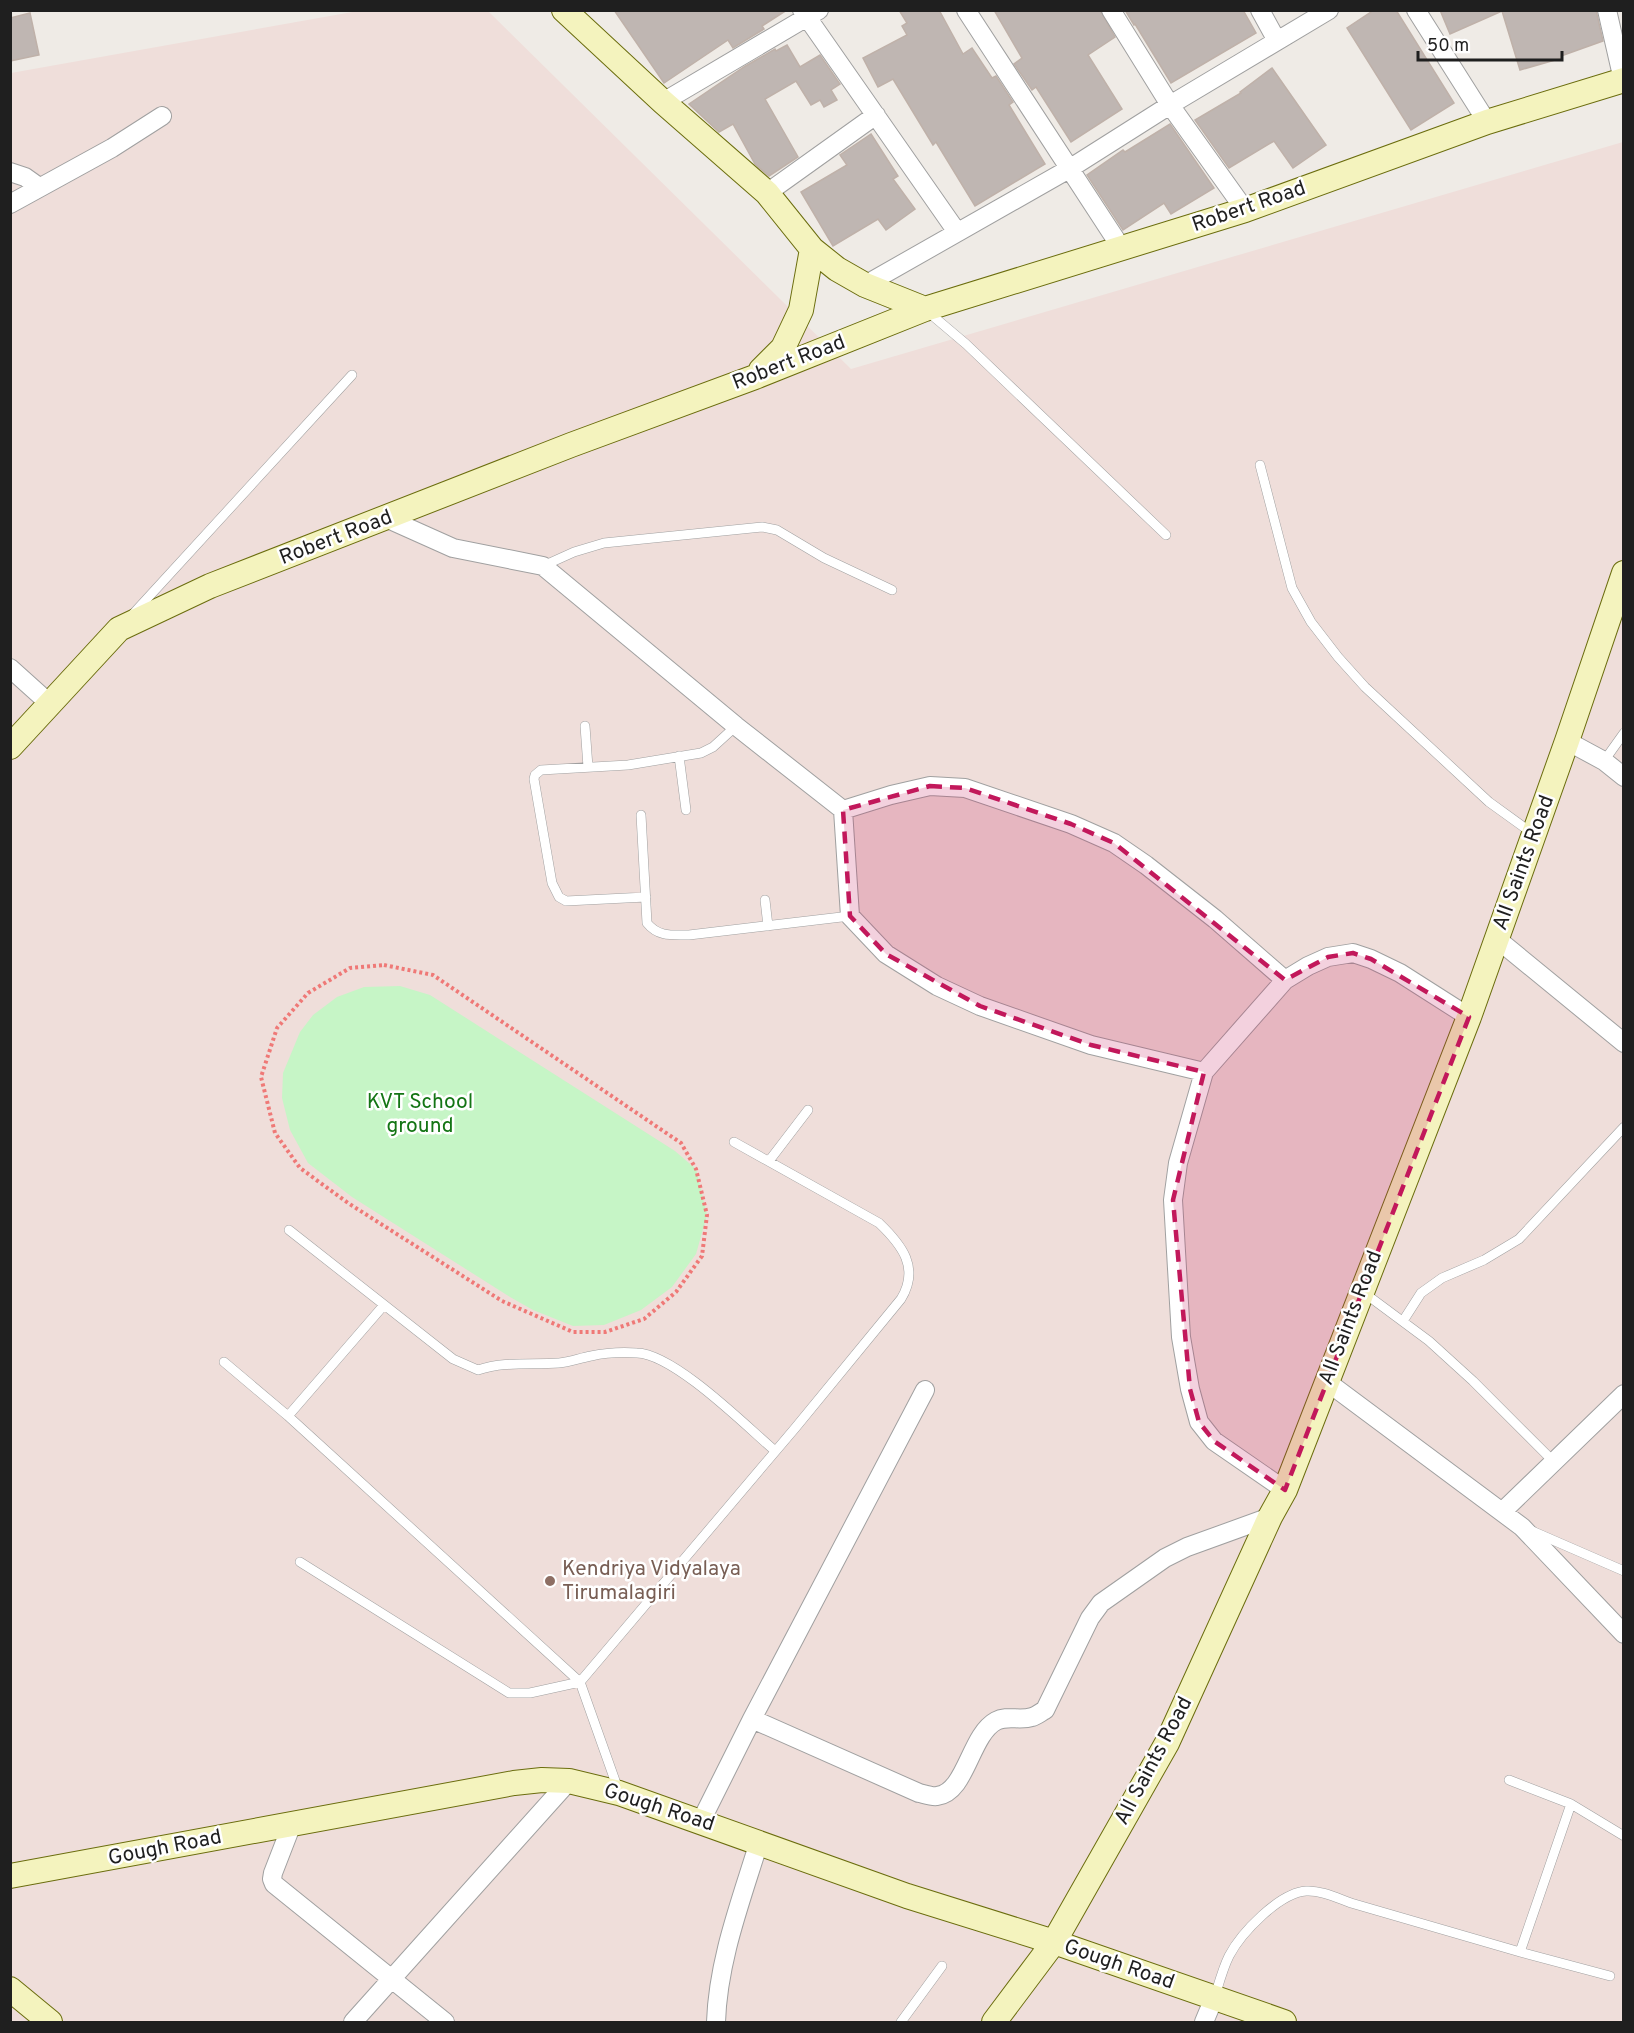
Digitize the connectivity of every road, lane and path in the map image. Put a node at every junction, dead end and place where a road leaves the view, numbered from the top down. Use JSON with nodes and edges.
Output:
{"nodes":[{"id":1,"x":966,"y":10,"type":"edge"},
{"id":2,"x":1111,"y":10,"type":"edge"},
{"id":3,"x":1260,"y":10,"type":"edge"},
{"id":4,"x":1329,"y":10,"type":"edge"},
{"id":5,"x":1416,"y":10,"type":"edge"},
{"id":6,"x":1607,"y":10,"type":"edge"},
{"id":7,"x":572,"y":13,"type":"edge"},
{"id":8,"x":810,"y":13,"type":"edge"},
{"id":9,"x":1278,"y":41,"type":"junction"},
{"id":10,"x":1623,"y":80,"type":"edge"},
{"id":11,"x":663,"y":102,"type":"junction"},
{"id":12,"x":1170,"y":105,"type":"junction"},
{"id":13,"x":876,"y":115,"type":"junction"},
{"id":14,"x":162,"y":116,"type":"dead end"},
{"id":15,"x":1487,"y":122,"type":"junction"},
{"id":16,"x":1069,"y":169,"type":"junction"},
{"id":17,"x":10,"y":172,"type":"edge"},
{"id":18,"x":39,"y":188,"type":"junction"},
{"id":19,"x":767,"y":193,"type":"junction"},
{"id":20,"x":10,"y":204,"type":"edge"},
{"id":21,"x":1245,"y":210,"type":"junction"},
{"id":22,"x":957,"y":232,"type":"junction"},
{"id":23,"x":812,"y":249,"type":"junction"},
{"id":24,"x":1122,"y":249,"type":"junction"},
{"id":25,"x":865,"y":285,"type":"junction"},
{"id":26,"x":926,"y":309,"type":"junction"},
{"id":27,"x":352,"y":375,"type":"dead end"},
{"id":28,"x":755,"y":377,"type":"junction"},
{"id":29,"x":1260,"y":465,"type":"dead end"},
{"id":30,"x":386,"y":518,"type":"junction"},
{"id":31,"x":1166,"y":535,"type":"dead end"},
{"id":32,"x":543,"y":566,"type":"junction"},
{"id":33,"x":1623,"y":573,"type":"edge"},
{"id":34,"x":892,"y":590,"type":"dead end"},
{"id":35,"x":119,"y":629,"type":"junction"},
{"id":36,"x":10,"y":668,"type":"edge"},
{"id":37,"x":50,"y":704,"type":"junction"},
{"id":38,"x":585,"y":726,"type":"dead end"},
{"id":39,"x":736,"y":726,"type":"junction"},
{"id":40,"x":1623,"y":733,"type":"edge"},
{"id":41,"x":1567,"y":741,"type":"junction"},
{"id":42,"x":10,"y":747,"type":"edge"},
{"id":43,"x":679,"y":756,"type":"junction"},
{"id":44,"x":1604,"y":761,"type":"junction"},
{"id":45,"x":588,"y":767,"type":"junction"},
{"id":46,"x":1623,"y":777,"type":"edge"},
{"id":47,"x":686,"y":810,"type":"dead end"},
{"id":48,"x":843,"y":810,"type":"junction"},
{"id":49,"x":641,"y":815,"type":"dead end"},
{"id":50,"x":1534,"y":834,"type":"junction"},
{"id":51,"x":646,"y":897,"type":"junction"},
{"id":52,"x":765,"y":900,"type":"dead end"},
{"id":53,"x":850,"y":916,"type":"junction"},
{"id":54,"x":768,"y":926,"type":"junction"},
{"id":55,"x":1497,"y":939,"type":"junction"},
{"id":56,"x":1285,"y":980,"type":"junction"},
{"id":57,"x":1469,"y":1017,"type":"junction"},
{"id":58,"x":1623,"y":1043,"type":"edge"},
{"id":59,"x":1204,"y":1072,"type":"junction"},
{"id":60,"x":808,"y":1110,"type":"dead end"},
{"id":61,"x":1623,"y":1127,"type":"edge"},
{"id":62,"x":734,"y":1142,"type":"dead end"},
{"id":63,"x":769,"y":1161,"type":"junction"},
{"id":64,"x":290,"y":1230,"type":"dead end"},
{"id":65,"x":1362,"y":1291,"type":"junction"},
{"id":66,"x":502,"y":1301,"type":"joint"},
{"id":67,"x":384,"y":1305,"type":"junction"},
{"id":68,"x":1403,"y":1321,"type":"junction"},
{"id":69,"x":224,"y":1362,"type":"dead end"},
{"id":70,"x":1326,"y":1381,"type":"junction"},
{"id":71,"x":925,"y":1390,"type":"dead end"},
{"id":72,"x":1623,"y":1394,"type":"edge"},
{"id":73,"x":288,"y":1416,"type":"junction"},
{"id":74,"x":774,"y":1450,"type":"junction"},
{"id":75,"x":1554,"y":1462,"type":"junction"},
{"id":76,"x":1285,"y":1490,"type":"junction"},
{"id":77,"x":1503,"y":1511,"type":"junction"},
{"id":78,"x":1270,"y":1517,"type":"junction"},
{"id":79,"x":1522,"y":1527,"type":"junction"},
{"id":80,"x":300,"y":1562,"type":"dead end"},
{"id":81,"x":1623,"y":1571,"type":"edge"},
{"id":82,"x":1623,"y":1634,"type":"edge"},
{"id":83,"x":580,"y":1682,"type":"junction"},
{"id":84,"x":752,"y":1719,"type":"junction"},
{"id":85,"x":1509,"y":1780,"type":"dead end"},
{"id":86,"x":570,"y":1781,"type":"junction"},
{"id":87,"x":619,"y":1793,"type":"junction"},
{"id":88,"x":1571,"y":1804,"type":"junction"},
{"id":89,"x":701,"y":1821,"type":"junction"},
{"id":90,"x":292,"y":1824,"type":"junction"},
{"id":91,"x":1623,"y":1836,"type":"edge"},
{"id":92,"x":759,"y":1842,"type":"junction"},
{"id":93,"x":10,"y":1876,"type":"edge"},
{"id":94,"x":1054,"y":1942,"type":"junction"},
{"id":95,"x":1520,"y":1952,"type":"junction"},
{"id":96,"x":942,"y":1966,"type":"dead end"},
{"id":97,"x":1610,"y":1976,"type":"dead end"},
{"id":98,"x":393,"y":1978,"type":"junction"},
{"id":99,"x":10,"y":1989,"type":"edge"},
{"id":100,"x":1214,"y":1998,"type":"junction"},
{"id":101,"x":50,"y":2022,"type":"edge"},
{"id":102,"x":353,"y":2022,"type":"edge"},
{"id":103,"x":445,"y":2022,"type":"edge"},
{"id":104,"x":716,"y":2022,"type":"edge"},
{"id":105,"x":901,"y":2022,"type":"edge"},
{"id":106,"x":994,"y":2022,"type":"edge"},
{"id":107,"x":1204,"y":2022,"type":"edge"},
{"id":108,"x":1284,"y":2022,"type":"edge"}],
"edges":[{"from":1,"to":16,"type":"street"},
{"from":2,"to":12,"type":"street"},
{"from":3,"to":9,"type":"street"},
{"from":4,"to":9,"type":"street"},
{"from":5,"to":15,"type":"street"},
{"from":6,"to":10,"type":"street"},
{"from":7,"to":11,"type":"street"},
{"from":8,"to":11,"type":"street"},
{"from":8,"to":13,"type":"street"},
{"from":9,"to":12,"type":"street"},
{"from":10,"to":15,"type":"street","name":"Robert Road"},
{"from":11,"to":19,"type":"street"},
{"from":12,"to":16,"type":"street"},
{"from":12,"to":21,"type":"street"},
{"from":13,"to":19,"type":"street"},
{"from":13,"to":22,"type":"street"},
{"from":14,"to":18,"type":"street"},
{"from":15,"to":21,"type":"street","name":"Robert Road"},
{"from":16,"to":22,"type":"street"},
{"from":16,"to":24,"type":"street"},
{"from":17,"to":18,"type":"street"},
{"from":18,"to":20,"type":"street"},
{"from":19,"to":23,"type":"street"},
{"from":21,"to":24,"type":"street","name":"Robert Road"},
{"from":22,"to":25,"type":"street"},
{"from":23,"to":25,"type":"street"},
{"from":23,"to":28,"type":"street"},
{"from":24,"to":26,"type":"street","name":"Robert Road"},
{"from":25,"to":26,"type":"street"},
{"from":26,"to":28,"type":"street","name":"Robert Road"},
{"from":26,"to":31,"type":"lane"},
{"from":27,"to":35,"type":"lane"},
{"from":28,"to":30,"type":"street","name":"Robert Road"},
{"from":29,"to":50,"type":"lane"},
{"from":30,"to":32,"type":"street"},
{"from":30,"to":35,"type":"street","name":"Robert Road"},
{"from":32,"to":34,"type":"lane"},
{"from":32,"to":39,"type":"street"},
{"from":33,"to":41,"type":"street","name":"All Saints Road"},
{"from":35,"to":37,"type":"street","name":"Robert Road"},
{"from":36,"to":37,"type":"street"},
{"from":37,"to":42,"type":"street","name":"Robert Road"},
{"from":38,"to":45,"type":"lane"},
{"from":39,"to":43,"type":"lane"},
{"from":39,"to":48,"type":"street"},
{"from":40,"to":44,"type":"lane"},
{"from":41,"to":44,"type":"street"},
{"from":41,"to":50,"type":"street","name":"All Saints Road"},
{"from":43,"to":45,"type":"lane"},
{"from":43,"to":47,"type":"lane"},
{"from":44,"to":46,"type":"street"},
{"from":45,"to":51,"type":"lane"},
{"from":48,"to":53,"type":"street"},
{"from":48,"to":56,"type":"street"},
{"from":49,"to":51,"type":"lane"},
{"from":50,"to":55,"type":"street","name":"All Saints Road"},
{"from":51,"to":54,"type":"lane"},
{"from":52,"to":54,"type":"lane"},
{"from":53,"to":54,"type":"lane"},
{"from":53,"to":59,"type":"street"},
{"from":55,"to":57,"type":"street","name":"All Saints Road"},
{"from":55,"to":58,"type":"street"},
{"from":56,"to":57,"type":"street"},
{"from":56,"to":59,"type":"street"},
{"from":57,"to":65,"type":"street","name":"All Saints Road"},
{"from":59,"to":76,"type":"street"},
{"from":60,"to":63,"type":"lane"},
{"from":61,"to":68,"type":"lane"},
{"from":62,"to":63,"type":"lane"},
{"from":63,"to":74,"type":"lane"},
{"from":64,"to":67,"type":"lane"},
{"from":65,"to":68,"type":"lane"},
{"from":65,"to":70,"type":"street","name":"All Saints Road"},
{"from":66,"to":66,"type":"path"},
{"from":67,"to":73,"type":"lane"},
{"from":67,"to":74,"type":"lane"},
{"from":68,"to":75,"type":"lane"},
{"from":69,"to":73,"type":"lane"},
{"from":70,"to":76,"type":"street","name":"All Saints Road"},
{"from":70,"to":77,"type":"street"},
{"from":71,"to":84,"type":"street"},
{"from":72,"to":75,"type":"street"},
{"from":73,"to":83,"type":"lane"},
{"from":74,"to":83,"type":"lane"},
{"from":75,"to":77,"type":"street"},
{"from":76,"to":78,"type":"street","name":"All Saints Road"},
{"from":77,"to":79,"type":"street"},
{"from":78,"to":84,"type":"street"},
{"from":78,"to":94,"type":"street","name":"All Saints Road"},
{"from":79,"to":81,"type":"lane"},
{"from":79,"to":82,"type":"street"},
{"from":80,"to":83,"type":"lane"},
{"from":83,"to":87,"type":"lane"},
{"from":84,"to":89,"type":"street"},
{"from":85,"to":88,"type":"lane"},
{"from":86,"to":87,"type":"street","name":"Gough Road"},
{"from":86,"to":90,"type":"street","name":"Gough Road"},
{"from":86,"to":98,"type":"street"},
{"from":87,"to":89,"type":"street","name":"Gough Road"},
{"from":88,"to":91,"type":"lane"},
{"from":88,"to":95,"type":"lane"},
{"from":89,"to":92,"type":"street","name":"Gough Road"},
{"from":90,"to":93,"type":"street","name":"Gough Road"},
{"from":90,"to":98,"type":"street"},
{"from":92,"to":94,"type":"street","name":"Gough Road"},
{"from":92,"to":104,"type":"street"},
{"from":94,"to":100,"type":"street","name":"Gough Road"},
{"from":94,"to":106,"type":"street","name":"All Saints Road"},
{"from":95,"to":97,"type":"lane"},
{"from":95,"to":100,"type":"lane"},
{"from":96,"to":105,"type":"lane"},
{"from":98,"to":102,"type":"street"},
{"from":98,"to":103,"type":"street"},
{"from":99,"to":101,"type":"street"},
{"from":100,"to":107,"type":"street"},
{"from":100,"to":108,"type":"street","name":"Gough Road"}]}
